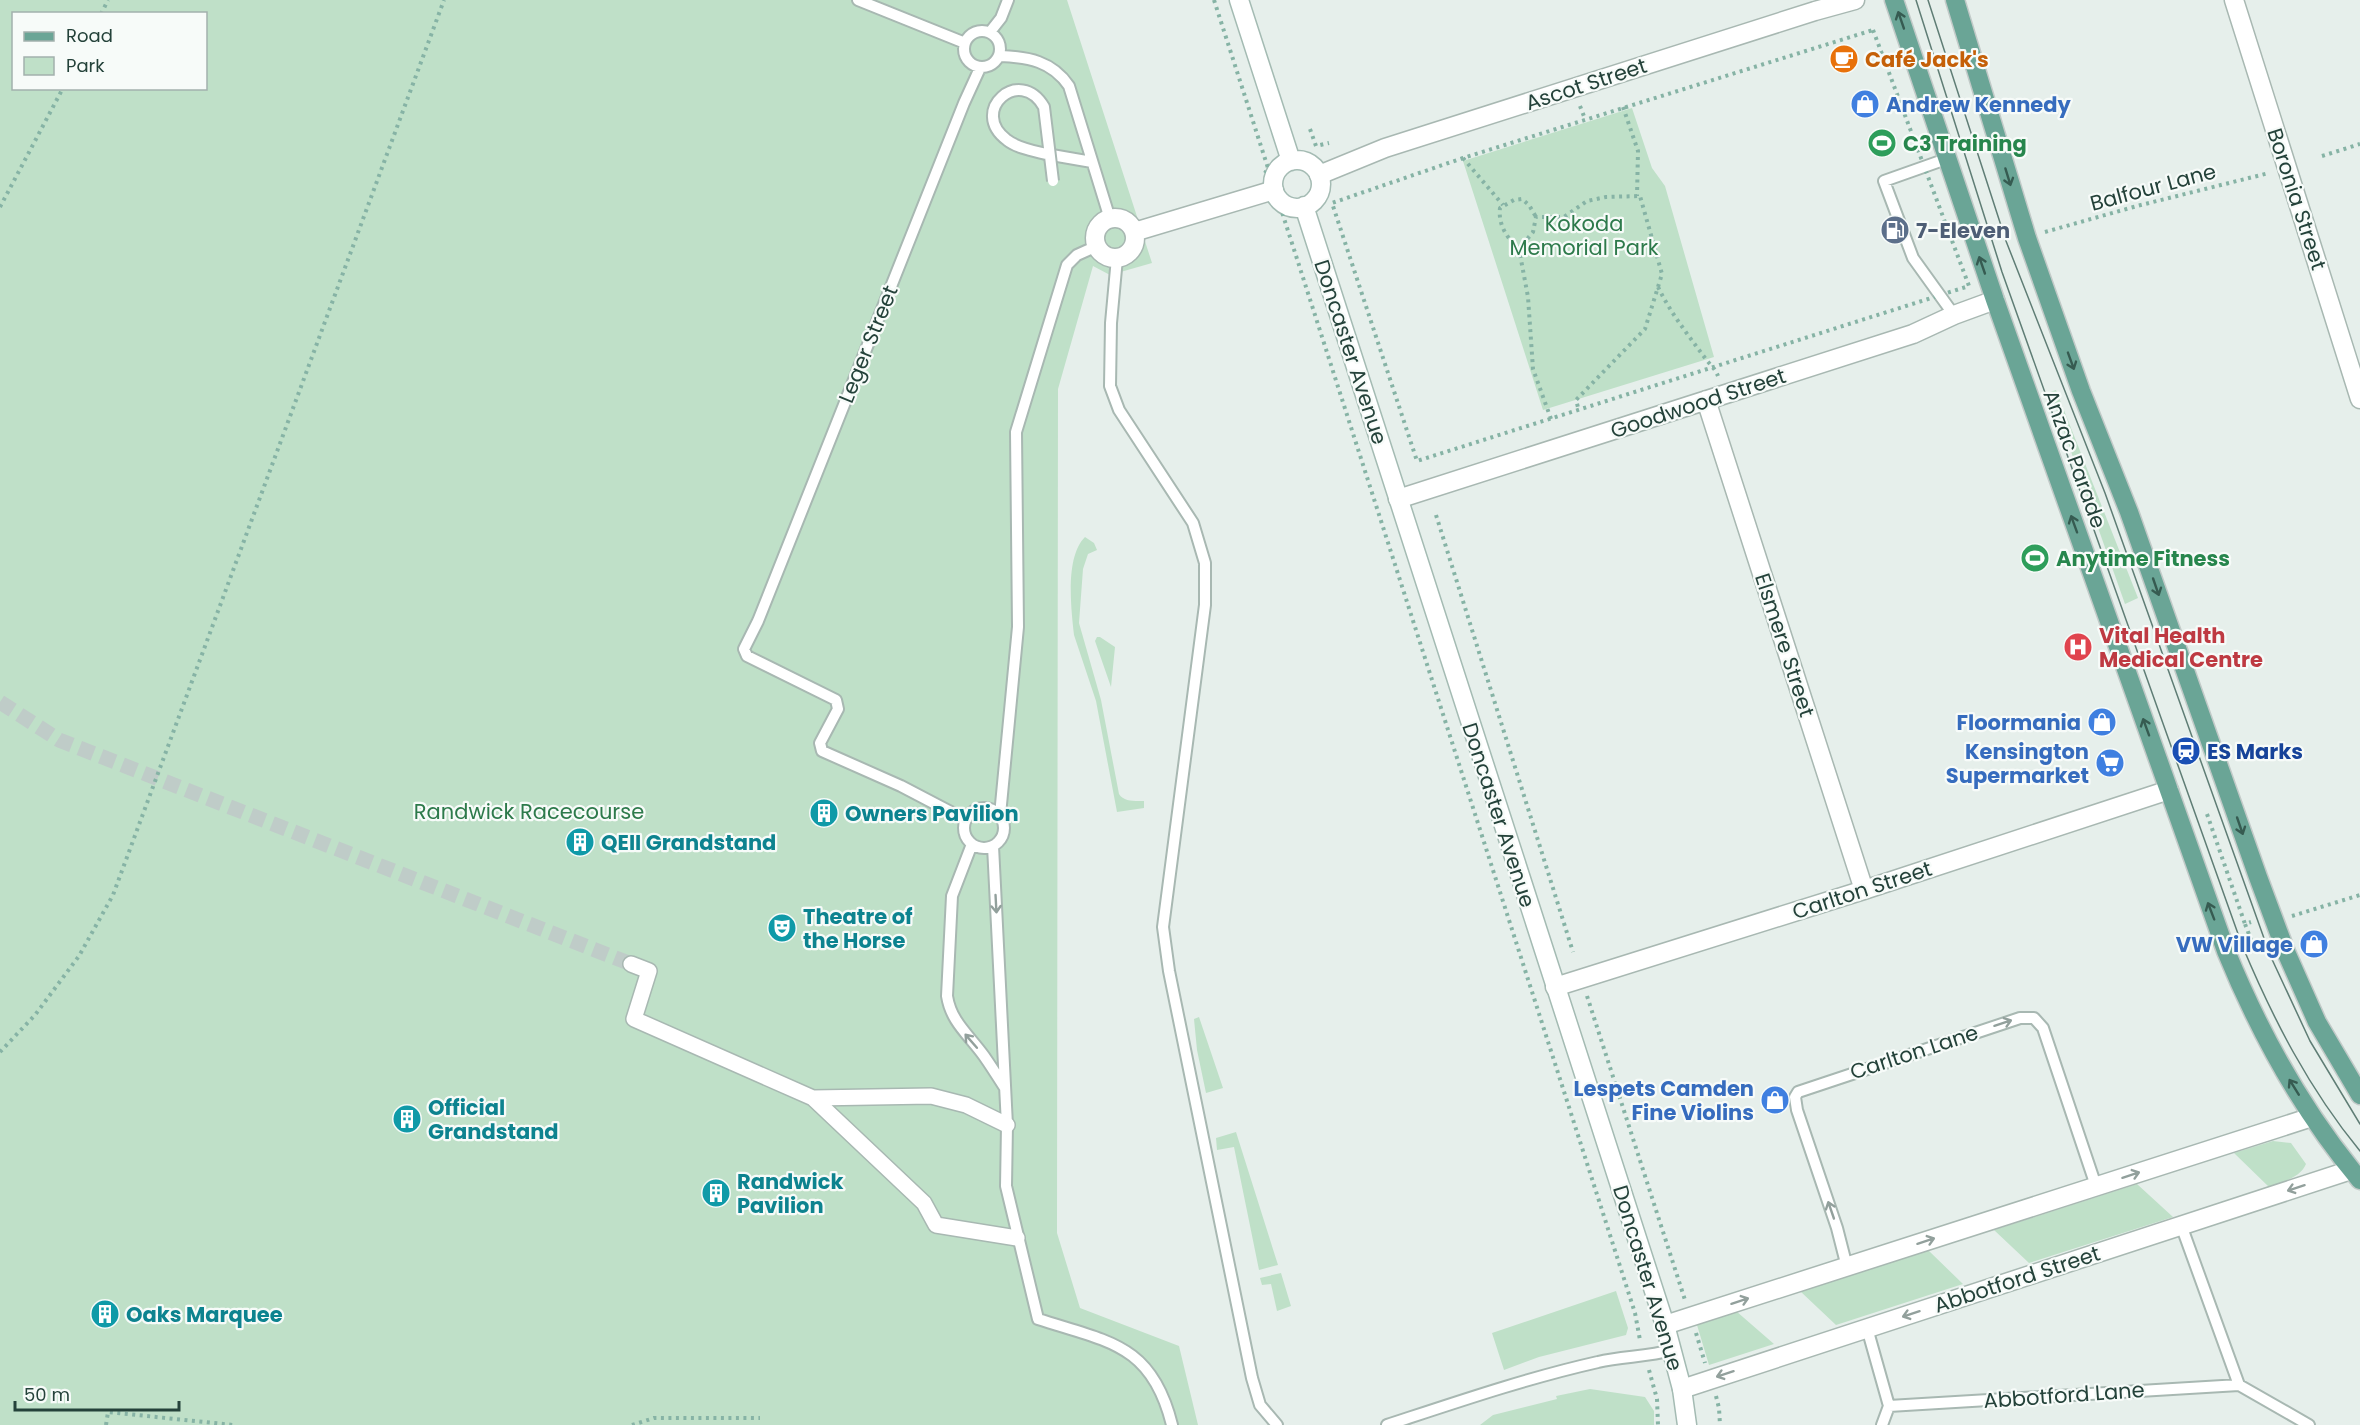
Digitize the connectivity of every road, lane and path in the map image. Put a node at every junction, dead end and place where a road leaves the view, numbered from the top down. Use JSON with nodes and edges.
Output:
{"nodes":[{"id":1,"x":444,"y":0,"type":"edge"},
{"id":2,"x":858,"y":0,"type":"edge"},
{"id":3,"x":1008,"y":0,"type":"edge"},
{"id":4,"x":1214,"y":0,"type":"edge"},
{"id":5,"x":1239,"y":0,"type":"edge"},
{"id":6,"x":1855,"y":0,"type":"edge"},
{"id":7,"x":1894,"y":0,"type":"edge"},
{"id":8,"x":1955,"y":0,"type":"edge"},
{"id":9,"x":2234,"y":0,"type":"edge"},
{"id":10,"x":990,"y":32,"type":"junction"},
{"id":11,"x":965,"y":43,"type":"junction"},
{"id":12,"x":1000,"y":56,"type":"junction"},
{"id":13,"x":980,"y":68,"type":"junction"},
{"id":14,"x":62,"y":90,"type":"edge"},
{"id":15,"x":1623,"y":107,"type":"junction"},
{"id":16,"x":1310,"y":129,"type":"dead end"},
{"id":17,"x":1329,"y":143,"type":"dead end"},
{"id":18,"x":2360,"y":144,"type":"edge"},
{"id":19,"x":2322,"y":156,"type":"dead end"},
{"id":20,"x":1463,"y":158,"type":"junction"},
{"id":21,"x":1949,"y":158,"type":"junction"},
{"id":22,"x":1291,"y":161,"type":"junction"},
{"id":23,"x":1092,"y":162,"type":"junction"},
{"id":24,"x":1925,"y":166,"type":"junction"},
{"id":25,"x":2269,"y":173,"type":"dead end"},
{"id":26,"x":1319,"y":175,"type":"junction"},
{"id":27,"x":1255,"y":177,"type":"dead end"},
{"id":28,"x":1053,"y":181,"type":"dead end"},
{"id":29,"x":1637,"y":196,"type":"junction"},
{"id":30,"x":1275,"y":199,"type":"junction"},
{"id":31,"x":1304,"y":206,"type":"junction"},
{"id":32,"x":1503,"y":206,"type":"junction"},
{"id":33,"x":0,"y":207,"type":"edge"},
{"id":34,"x":1536,"y":217,"type":"junction"},
{"id":35,"x":1110,"y":219,"type":"junction"},
{"id":36,"x":1134,"y":232,"type":"junction"},
{"id":37,"x":2044,"y":232,"type":"dead end"},
{"id":38,"x":1097,"y":246,"type":"junction"},
{"id":39,"x":1520,"y":249,"type":"junction"},
{"id":40,"x":1117,"y":258,"type":"junction"},
{"id":41,"x":1658,"y":287,"type":"junction"},
{"id":42,"x":1939,"y":295,"type":"junction"},
{"id":43,"x":1995,"y":300,"type":"junction"},
{"id":44,"x":1954,"y":315,"type":"junction"},
{"id":45,"x":1714,"y":367,"type":"junction"},
{"id":46,"x":1724,"y":394,"type":"junction"},
{"id":47,"x":2360,"y":399,"type":"edge"},
{"id":48,"x":1706,"y":400,"type":"junction"},
{"id":49,"x":1579,"y":411,"type":"junction"},
{"id":50,"x":1551,"y":419,"type":"junction"},
{"id":51,"x":1398,"y":499,"type":"junction"},
{"id":52,"x":1436,"y":515,"type":"dead end"},
{"id":53,"x":2169,"y":790,"type":"junction"},
{"id":54,"x":2208,"y":814,"type":"dead end"},
{"id":55,"x":1000,"y":815,"type":"junction"},
{"id":56,"x":966,"y":820,"type":"junction"},
{"id":57,"x":972,"y":843,"type":"junction"},
{"id":58,"x":993,"y":846,"type":"junction"},
{"id":59,"x":1864,"y":890,"type":"junction"},
{"id":60,"x":2360,"y":895,"type":"edge"},
{"id":61,"x":2292,"y":916,"type":"dead end"},
{"id":62,"x":2251,"y":922,"type":"dead end"},
{"id":63,"x":2245,"y":924,"type":"junction"},
{"id":64,"x":2246,"y":944,"type":"dead end"},
{"id":65,"x":1573,"y":952,"type":"dead end"},
{"id":66,"x":631,"y":964,"type":"tunnel mouth"},
{"id":67,"x":1555,"y":987,"type":"junction"},
{"id":68,"x":1588,"y":996,"type":"dead end"},
{"id":69,"x":0,"y":1052,"type":"edge"},
{"id":70,"x":1005,"y":1088,"type":"junction"},
{"id":71,"x":2360,"y":1095,"type":"edge"},
{"id":72,"x":813,"y":1098,"type":"junction"},
{"id":73,"x":2312,"y":1117,"type":"junction"},
{"id":74,"x":1007,"y":1125,"type":"junction"},
{"id":75,"x":2356,"y":1175,"type":"edge"},
{"id":76,"x":2096,"y":1186,"type":"junction"},
{"id":77,"x":2181,"y":1226,"type":"junction"},
{"id":78,"x":1017,"y":1238,"type":"junction"},
{"id":79,"x":1847,"y":1267,"type":"junction"},
{"id":80,"x":1690,"y":1317,"type":"junction"},
{"id":81,"x":1665,"y":1325,"type":"junction"},
{"id":82,"x":1867,"y":1328,"type":"junction"},
{"id":83,"x":1638,"y":1335,"type":"dead end"},
{"id":84,"x":1671,"y":1350,"type":"junction"},
{"id":85,"x":1710,"y":1379,"type":"junction"},
{"id":86,"x":2239,"y":1385,"type":"junction"},
{"id":87,"x":1682,"y":1389,"type":"junction"},
{"id":88,"x":1657,"y":1399,"type":"dead end"},
{"id":89,"x":1888,"y":1406,"type":"junction"},
{"id":90,"x":760,"y":1418,"type":"dead end"},
{"id":91,"x":106,"y":1425,"type":"edge"},
{"id":92,"x":233,"y":1425,"type":"edge"},
{"id":93,"x":632,"y":1425,"type":"edge"},
{"id":94,"x":1172,"y":1425,"type":"edge"},
{"id":95,"x":1277,"y":1425,"type":"edge"},
{"id":96,"x":1387,"y":1425,"type":"edge"},
{"id":97,"x":1658,"y":1425,"type":"edge"},
{"id":98,"x":1687,"y":1425,"type":"edge"},
{"id":99,"x":1720,"y":1425,"type":"edge"},
{"id":100,"x":1882,"y":1425,"type":"edge"},
{"id":101,"x":2310,"y":1425,"type":"edge"}],
"edges":[{"from":1,"to":69,"type":"path"},
{"from":2,"to":11,"type":"lane"},
{"from":3,"to":10,"type":"lane"},
{"from":4,"to":27,"type":"path"},
{"from":5,"to":22,"type":"street"},
{"from":6,"to":26,"type":"street","name":"Ascot Street"},
{"from":21,"to":7,"type":"main road","name":"Anzac Parade","one_way":true},
{"from":8,"to":71,"type":"main road","name":"Anzac Parade","one_way":true},
{"from":9,"to":47,"type":"street","name":"Boronia Street"},
{"from":10,"to":11,"type":"lane"},
{"from":10,"to":12,"type":"lane"},
{"from":11,"to":13,"type":"lane"},
{"from":12,"to":13,"type":"lane"},
{"from":12,"to":23,"type":"lane"},
{"from":13,"to":56,"type":"lane","name":"Leger Street"},
{"from":14,"to":33,"type":"path"},
{"from":15,"to":20,"type":"path"},
{"from":15,"to":24,"type":"path"},
{"from":15,"to":29,"type":"path"},
{"from":16,"to":17,"type":"path"},
{"from":18,"to":19,"type":"path"},
{"from":20,"to":32,"type":"path"},
{"from":20,"to":50,"type":"path"},
{"from":21,"to":24,"type":"lane"},
{"from":43,"to":21,"type":"main road","name":"Anzac Parade","one_way":true},
{"from":22,"to":26,"type":"street"},
{"from":22,"to":30,"type":"street"},
{"from":23,"to":28,"type":"lane","bridge":true},
{"from":23,"to":35,"type":"lane"},
{"from":24,"to":42,"type":"path"},
{"from":24,"to":42,"type":"lane"},
{"from":25,"to":37,"type":"path","name":"Balfour Lane"},
{"from":26,"to":31,"type":"street"},
{"from":29,"to":34,"type":"path"},
{"from":29,"to":41,"type":"path"},
{"from":30,"to":31,"type":"street"},
{"from":30,"to":36,"type":"street"},
{"from":30,"to":83,"type":"path"},
{"from":31,"to":51,"type":"street","name":"Doncaster Avenue"},
{"from":32,"to":34,"type":"path"},
{"from":32,"to":39,"type":"path"},
{"from":34,"to":39,"type":"path"},
{"from":35,"to":36,"type":"street"},
{"from":35,"to":38,"type":"street"},
{"from":36,"to":40,"type":"street"},
{"from":38,"to":40,"type":"street"},
{"from":38,"to":55,"type":"lane"},
{"from":39,"to":50,"type":"path"},
{"from":40,"to":95,"type":"lane"},
{"from":41,"to":45,"type":"path"},
{"from":41,"to":49,"type":"path"},
{"from":42,"to":44,"type":"lane"},
{"from":42,"to":45,"type":"path"},
{"from":43,"to":44,"type":"street","name":"Goodwood Street"},
{"from":53,"to":43,"type":"main road","name":"Anzac Parade","one_way":true},
{"from":44,"to":46,"type":"street","name":"Goodwood Street"},
{"from":45,"to":46,"type":"path"},
{"from":45,"to":49,"type":"path"},
{"from":46,"to":48,"type":"street","name":"Goodwood Street"},
{"from":48,"to":51,"type":"street","name":"Goodwood Street"},
{"from":48,"to":59,"type":"street","name":"Elsmere Street"},
{"from":49,"to":50,"type":"path"},
{"from":51,"to":67,"type":"street","name":"Doncaster Avenue"},
{"from":52,"to":65,"type":"path"},
{"from":53,"to":59,"type":"street","name":"Carlton Street"},
{"from":73,"to":53,"type":"main road","name":"Anzac Parade","one_way":true},
{"from":54,"to":63,"type":"path"},
{"from":55,"to":56,"type":"lane"},
{"from":55,"to":58,"type":"lane"},
{"from":56,"to":57,"type":"lane"},
{"from":57,"to":58,"type":"lane"},
{"from":70,"to":57,"type":"lane","one_way":true},
{"from":58,"to":70,"type":"lane","one_way":true},
{"from":59,"to":67,"type":"street","name":"Carlton Street"},
{"from":60,"to":61,"type":"path"},
{"from":62,"to":63,"type":"path"},
{"from":63,"to":64,"type":"path"},
{"from":66,"to":72,"type":"street"},
{"from":67,"to":81,"type":"street","name":"Doncaster Avenue"},
{"from":68,"to":80,"type":"path"},
{"from":70,"to":74,"type":"lane"},
{"from":72,"to":74,"type":"street"},
{"from":72,"to":78,"type":"street"},
{"from":73,"to":75,"type":"main road","name":"Anzac Parade"},
{"from":76,"to":73,"type":"street","one_way":true},
{"from":74,"to":78,"type":"lane"},
{"from":75,"to":77,"type":"street","name":"Abbotford Street","one_way":true},
{"from":79,"to":76,"type":"street","one_way":true},
{"from":79,"to":76,"type":"lane","name":"Carlton Lane","one_way":true},
{"from":77,"to":82,"type":"street","name":"Abbotford Street","one_way":true},
{"from":77,"to":86,"type":"lane"},
{"from":78,"to":94,"type":"lane"},
{"from":80,"to":79,"type":"street","one_way":true},
{"from":80,"to":81,"type":"street"},
{"from":80,"to":85,"type":"path"},
{"from":81,"to":84,"type":"street","name":"Doncaster Avenue"},
{"from":82,"to":85,"type":"street","name":"Abbotford Street","one_way":true},
{"from":82,"to":89,"type":"lane"},
{"from":84,"to":87,"type":"street","name":"Doncaster Avenue"},
{"from":84,"to":96,"type":"lane"},
{"from":85,"to":87,"type":"street","name":"Abbotford Street"},
{"from":85,"to":99,"type":"path"},
{"from":86,"to":89,"type":"lane","name":"Abbotford Lane"},
{"from":86,"to":101,"type":"lane"},
{"from":87,"to":98,"type":"street","name":"Doncaster Avenue"},
{"from":88,"to":97,"type":"path"},
{"from":89,"to":100,"type":"lane"},
{"from":90,"to":93,"type":"path"},
{"from":91,"to":92,"type":"path"}]}
